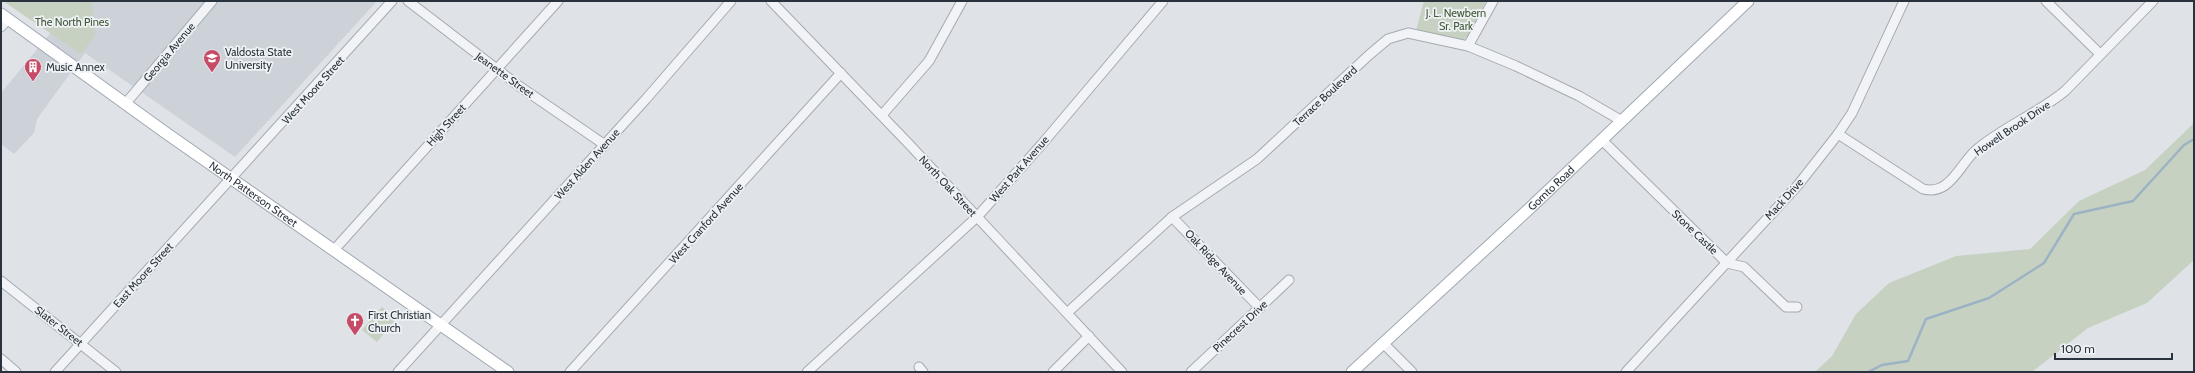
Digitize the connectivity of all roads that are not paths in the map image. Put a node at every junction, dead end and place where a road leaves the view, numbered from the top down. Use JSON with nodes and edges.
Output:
{"nodes":[{"id":1,"x":212,"y":1,"type":"edge"},
{"id":2,"x":392,"y":1,"type":"edge"},
{"id":3,"x":408,"y":1,"type":"edge"},
{"id":4,"x":558,"y":1,"type":"edge"},
{"id":5,"x":731,"y":1,"type":"edge"},
{"id":6,"x":771,"y":1,"type":"edge"},
{"id":7,"x":962,"y":1,"type":"edge"},
{"id":8,"x":1163,"y":1,"type":"edge"},
{"id":9,"x":1493,"y":1,"type":"edge"},
{"id":10,"x":1748,"y":1,"type":"edge"},
{"id":11,"x":1904,"y":1,"type":"edge"},
{"id":12,"x":2046,"y":1,"type":"edge"},
{"id":13,"x":2153,"y":1,"type":"edge"},
{"id":14,"x":3,"y":20,"type":"edge"},
{"id":15,"x":1468,"y":46,"type":"junction"},
{"id":16,"x":2100,"y":54,"type":"junction"},
{"id":17,"x":497,"y":69,"type":"junction"},
{"id":18,"x":842,"y":73,"type":"junction"},
{"id":19,"x":126,"y":103,"type":"junction"},
{"id":20,"x":882,"y":115,"type":"junction"},
{"id":21,"x":1622,"y":121,"type":"junction"},
{"id":22,"x":1838,"y":134,"type":"junction"},
{"id":23,"x":1602,"y":140,"type":"junction"},
{"id":24,"x":605,"y":144,"type":"junction"},
{"id":25,"x":232,"y":178,"type":"junction"},
{"id":26,"x":976,"y":217,"type":"junction"},
{"id":27,"x":1172,"y":217,"type":"junction"},
{"id":28,"x":334,"y":250,"type":"junction"},
{"id":29,"x":1727,"y":262,"type":"junction"},
{"id":30,"x":1289,"y":280,"type":"dead end"},
{"id":31,"x":1,"y":281,"type":"edge"},
{"id":32,"x":1797,"y":307,"type":"dead end"},
{"id":33,"x":1260,"y":308,"type":"junction"},
{"id":34,"x":1067,"y":313,"type":"junction"},
{"id":35,"x":440,"y":324,"type":"junction"},
{"id":36,"x":1089,"y":336,"type":"junction"},
{"id":37,"x":80,"y":343,"type":"junction"},
{"id":38,"x":1383,"y":343,"type":"junction"},
{"id":39,"x":1,"y":359,"type":"edge"},
{"id":40,"x":809,"y":371,"type":"edge"},
{"id":41,"x":16,"y":372,"type":"edge"},
{"id":42,"x":55,"y":372,"type":"edge"},
{"id":43,"x":116,"y":372,"type":"edge"},
{"id":44,"x":398,"y":372,"type":"edge"},
{"id":45,"x":508,"y":372,"type":"edge"},
{"id":46,"x":570,"y":372,"type":"edge"},
{"id":47,"x":1053,"y":372,"type":"edge"},
{"id":48,"x":1122,"y":372,"type":"edge"},
{"id":49,"x":1191,"y":372,"type":"edge"},
{"id":50,"x":1352,"y":372,"type":"edge"},
{"id":51,"x":1412,"y":372,"type":"edge"},
{"id":52,"x":1626,"y":372,"type":"edge"}],
"edges":[{"from":1,"to":19,"type":"street","name":"Georgia Avenue"},
{"from":2,"to":25,"type":"street","name":"West Moore Street"},
{"from":3,"to":17,"type":"street","name":"Jeanette Street"},
{"from":4,"to":17,"type":"street","name":"High Street"},
{"from":5,"to":24,"type":"street","name":"West Alden Avenue"},
{"from":6,"to":18,"type":"street","name":"North Oak Street"},
{"from":7,"to":20,"type":"street"},
{"from":8,"to":26,"type":"street","name":"West Park Avenue"},
{"from":9,"to":15,"type":"street"},
{"from":10,"to":21,"type":"main road","name":"Gornto Road"},
{"from":11,"to":22,"type":"street","name":"Mack Drive"},
{"from":12,"to":16,"type":"street"},
{"from":13,"to":16,"type":"street","name":"Howell Brook Drive"},
{"from":14,"to":19,"type":"main road","name":"North Patterson Street"},
{"from":15,"to":21,"type":"street","name":"Terrace Boulevard"},
{"from":15,"to":27,"type":"street","name":"Terrace Boulevard"},
{"from":16,"to":22,"type":"street","name":"Howell Brook Drive"},
{"from":17,"to":24,"type":"street","name":"Jeanette Street"},
{"from":17,"to":28,"type":"street","name":"High Street"},
{"from":18,"to":20,"type":"street","name":"North Oak Street"},
{"from":18,"to":46,"type":"street","name":"West Cranford Avenue"},
{"from":19,"to":25,"type":"main road","name":"North Patterson Street"},
{"from":20,"to":26,"type":"street","name":"North Oak Street"},
{"from":21,"to":23,"type":"main road","name":"Gornto Road"},
{"from":22,"to":29,"type":"street","name":"Mack Drive"},
{"from":23,"to":29,"type":"street","name":"Stone Castle"},
{"from":23,"to":38,"type":"main road","name":"Gornto Road"},
{"from":24,"to":35,"type":"street","name":"West Alden Avenue"},
{"from":25,"to":28,"type":"main road","name":"North Patterson Street"},
{"from":25,"to":37,"type":"street","name":"East Moore Street"},
{"from":26,"to":34,"type":"street","name":"North Oak Street"},
{"from":26,"to":40,"type":"street","name":"West Park Avenue"},
{"from":27,"to":33,"type":"street","name":"Oak Ridge Avenue"},
{"from":27,"to":34,"type":"street","name":"Terrace Boulevard"},
{"from":28,"to":35,"type":"main road","name":"North Patterson Street"},
{"from":29,"to":32,"type":"street","name":"Stone Castle"},
{"from":29,"to":52,"type":"street","name":"Mack Drive"},
{"from":30,"to":33,"type":"street","name":"Pinecrest Drive"},
{"from":31,"to":37,"type":"street","name":"Slater Street"},
{"from":33,"to":49,"type":"street","name":"Pinecrest Drive"},
{"from":34,"to":36,"type":"street","name":"North Oak Street"},
{"from":35,"to":44,"type":"street","name":"West Alden Avenue"},
{"from":35,"to":45,"type":"main road","name":"North Patterson Street"},
{"from":36,"to":47,"type":"street"},
{"from":36,"to":48,"type":"street","name":"North Oak Street"},
{"from":37,"to":42,"type":"street","name":"East Moore Street"},
{"from":37,"to":43,"type":"street","name":"Slater Street"},
{"from":38,"to":50,"type":"main road","name":"Gornto Road"},
{"from":38,"to":51,"type":"street"},
{"from":39,"to":41,"type":"street"}]}
